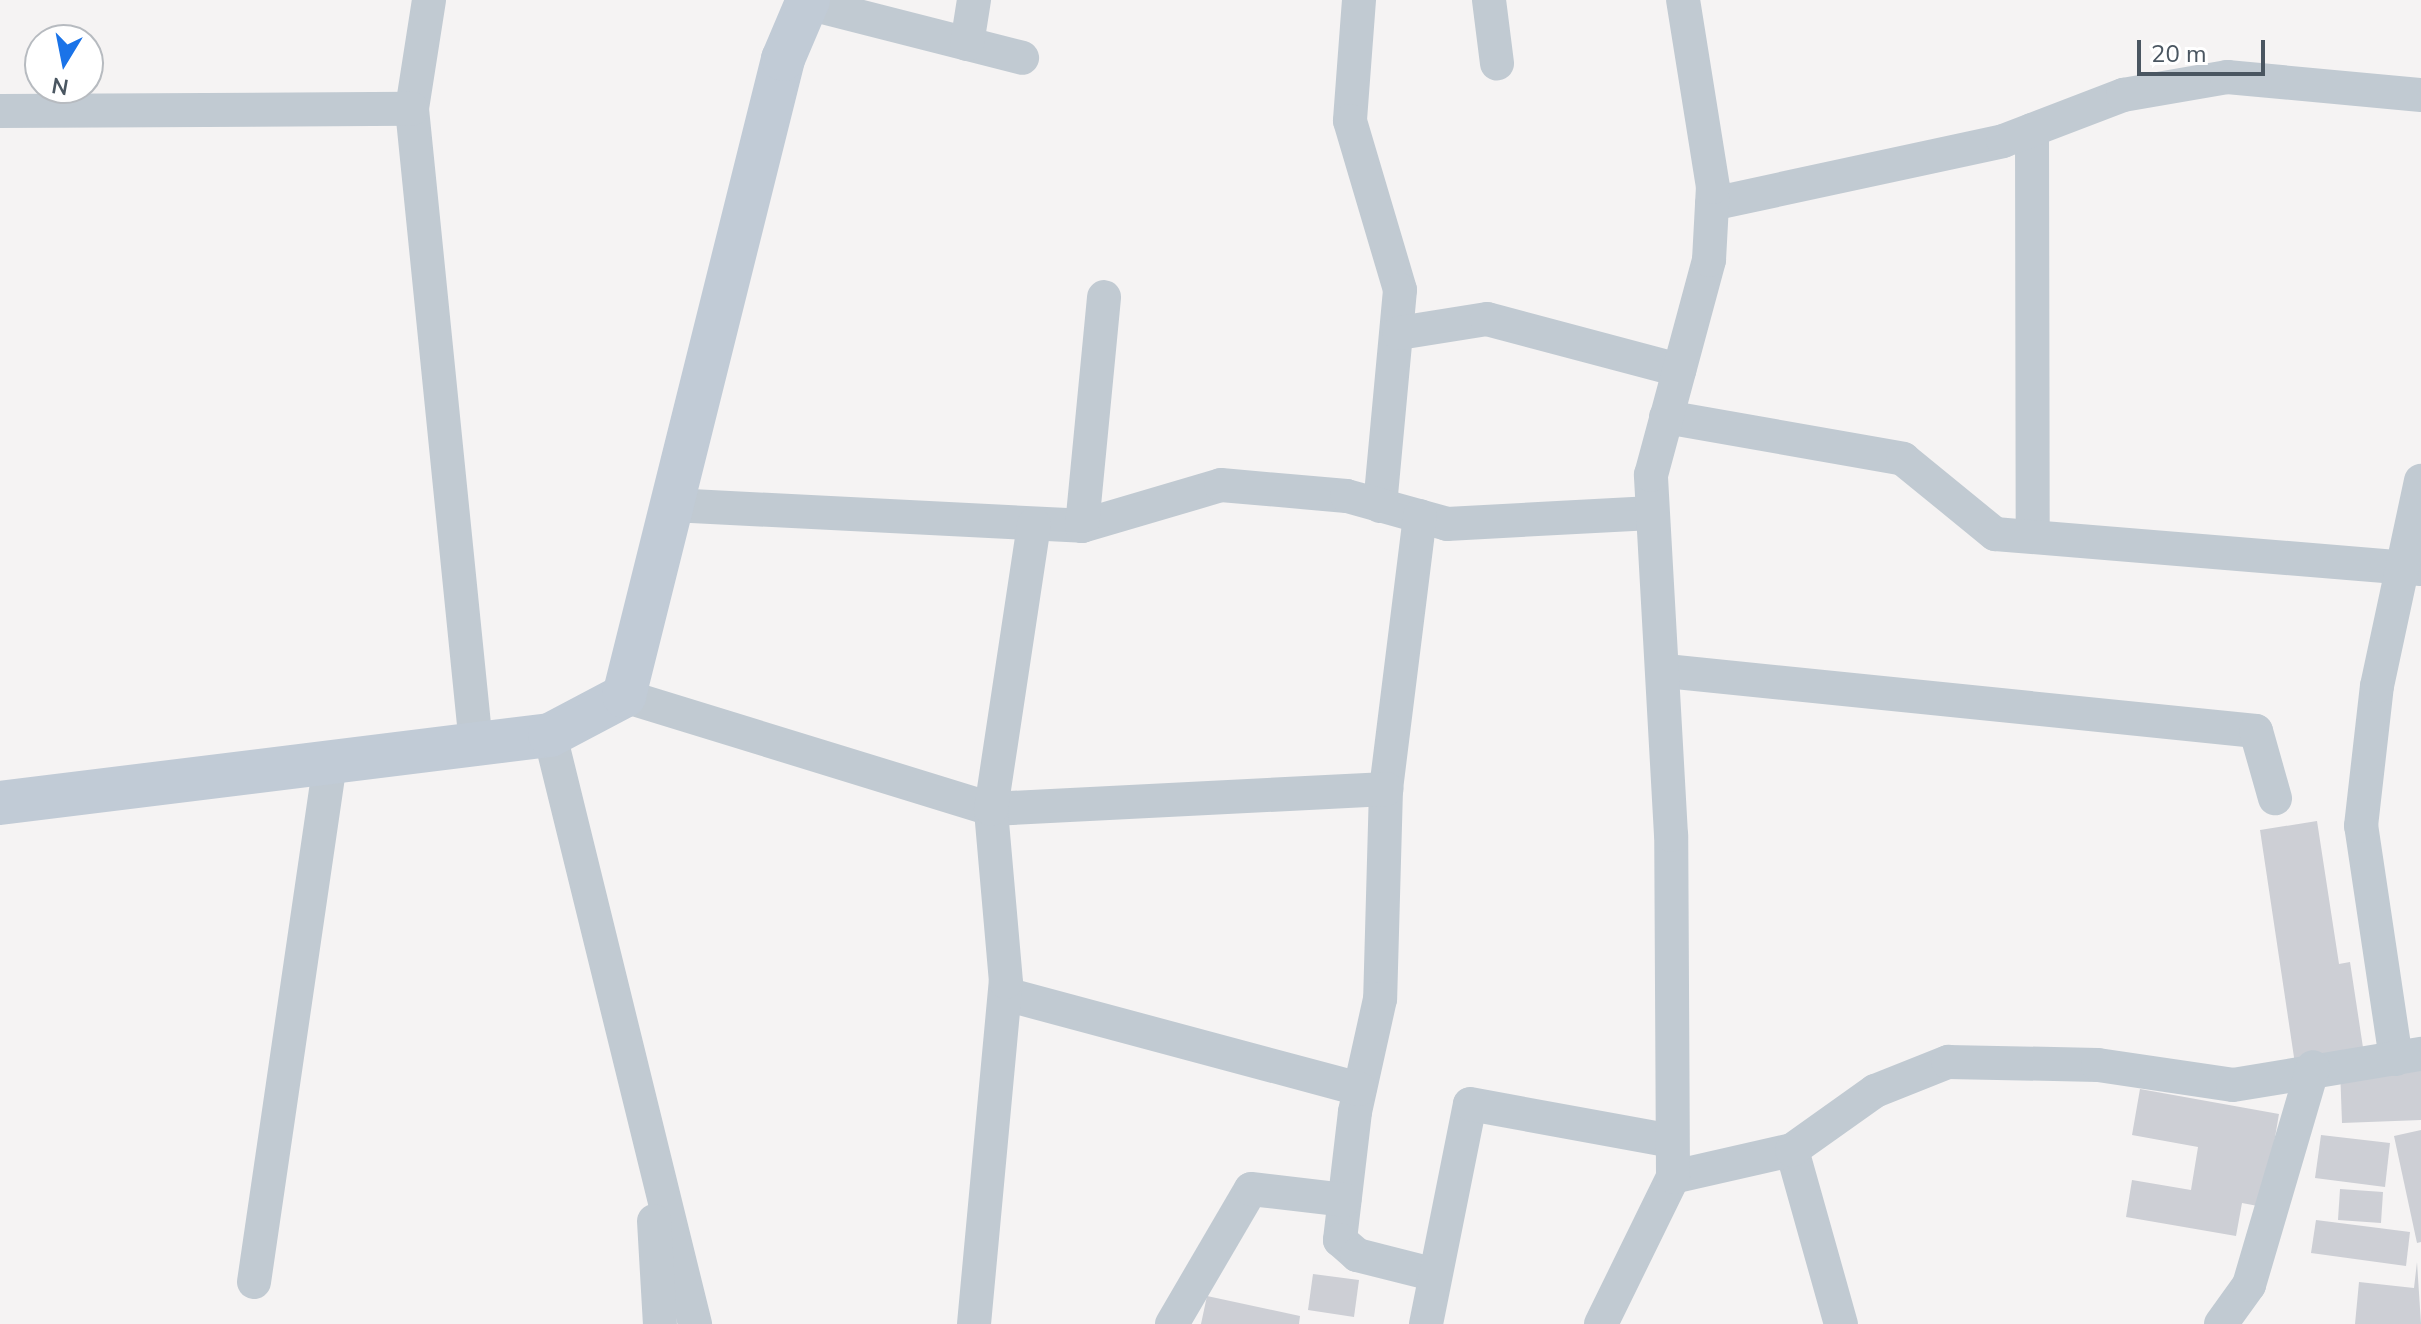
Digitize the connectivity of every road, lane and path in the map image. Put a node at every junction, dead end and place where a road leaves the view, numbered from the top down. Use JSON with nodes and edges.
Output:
{"nodes":[{"id":1,"x":429,"y":0,"type":"edge"},
{"id":2,"x":974,"y":0,"type":"edge"},
{"id":3,"x":1359,"y":0,"type":"edge"},
{"id":4,"x":1489,"y":0,"type":"edge"},
{"id":5,"x":1683,"y":0,"type":"edge"},
{"id":6,"x":808,"y":2,"type":"edge"},
{"id":7,"x":967,"y":44,"type":"junction"},
{"id":8,"x":1022,"y":58,"type":"dead end"},
{"id":9,"x":1497,"y":63,"type":"dead end"},
{"id":10,"x":2421,"y":95,"type":"edge"},
{"id":11,"x":412,"y":109,"type":"junction"},
{"id":12,"x":0,"y":111,"type":"edge"},
{"id":13,"x":2032,"y":130,"type":"junction"},
{"id":14,"x":1712,"y":204,"type":"junction"},
{"id":15,"x":1104,"y":297,"type":"dead end"},
{"id":16,"x":1399,"y":333,"type":"junction"},
{"id":17,"x":1679,"y":370,"type":"junction"},
{"id":18,"x":1666,"y":417,"type":"junction"},
{"id":19,"x":2421,"y":481,"type":"edge"},
{"id":20,"x":672,"y":505,"type":"junction"},
{"id":21,"x":1380,"y":506,"type":"junction"},
{"id":22,"x":1652,"y":513,"type":"junction"},
{"id":23,"x":1420,"y":516,"type":"junction"},
{"id":24,"x":1034,"y":524,"type":"junction"},
{"id":25,"x":1082,"y":526,"type":"junction"},
{"id":26,"x":2033,"y":536,"type":"junction"},
{"id":27,"x":2410,"y":567,"type":"edge"},
{"id":28,"x":1666,"y":671,"type":"junction"},
{"id":29,"x":624,"y":696,"type":"junction"},
{"id":30,"x":550,"y":735,"type":"junction"},
{"id":31,"x":476,"y":745,"type":"junction"},
{"id":32,"x":330,"y":763,"type":"junction"},
{"id":33,"x":1386,"y":789,"type":"junction"},
{"id":34,"x":2275,"y":798,"type":"dead end"},
{"id":35,"x":0,"y":803,"type":"edge"},
{"id":36,"x":991,"y":809,"type":"junction"},
{"id":37,"x":1005,"y":994,"type":"junction"},
{"id":38,"x":2408,"y":1056,"type":"edge"},
{"id":39,"x":2313,"y":1067,"type":"junction"},
{"id":40,"x":1360,"y":1089,"type":"junction"},
{"id":41,"x":650,"y":1139,"type":"junction"},
{"id":42,"x":1671,"y":1141,"type":"junction"},
{"id":43,"x":1792,"y":1150,"type":"junction"},
{"id":44,"x":1673,"y":1177,"type":"junction"},
{"id":45,"x":1344,"y":1200,"type":"junction"},
{"id":46,"x":1432,"y":1274,"type":"junction"},
{"id":47,"x":254,"y":1282,"type":"dead end"},
{"id":48,"x":660,"y":1324,"type":"edge"},
{"id":49,"x":695,"y":1324,"type":"edge"},
{"id":50,"x":974,"y":1324,"type":"edge"},
{"id":51,"x":1172,"y":1324,"type":"edge"},
{"id":52,"x":1426,"y":1324,"type":"edge"},
{"id":53,"x":1601,"y":1324,"type":"edge"},
{"id":54,"x":1841,"y":1324,"type":"edge"},
{"id":55,"x":2221,"y":1324,"type":"edge"}],
"edges":[{"from":1,"to":11,"type":"street"},
{"from":2,"to":7,"type":"street"},
{"from":3,"to":16,"type":"street"},
{"from":4,"to":9,"type":"street"},
{"from":5,"to":14,"type":"street"},
{"from":6,"to":7,"type":"street"},
{"from":6,"to":20,"type":"main road"},
{"from":7,"to":8,"type":"street"},
{"from":10,"to":13,"type":"street"},
{"from":11,"to":12,"type":"street"},
{"from":11,"to":31,"type":"street"},
{"from":13,"to":14,"type":"street"},
{"from":13,"to":26,"type":"street"},
{"from":14,"to":17,"type":"street"},
{"from":15,"to":25,"type":"street"},
{"from":16,"to":17,"type":"street"},
{"from":16,"to":21,"type":"street"},
{"from":17,"to":18,"type":"street"},
{"from":18,"to":22,"type":"street"},
{"from":18,"to":26,"type":"street"},
{"from":19,"to":27,"type":"street"},
{"from":20,"to":24,"type":"street"},
{"from":20,"to":29,"type":"main road"},
{"from":21,"to":23,"type":"street"},
{"from":21,"to":25,"type":"street"},
{"from":22,"to":23,"type":"street"},
{"from":22,"to":28,"type":"street"},
{"from":23,"to":33,"type":"street"},
{"from":24,"to":25,"type":"street"},
{"from":24,"to":36,"type":"street"},
{"from":26,"to":27,"type":"street"},
{"from":27,"to":38,"type":"street"},
{"from":28,"to":34,"type":"street"},
{"from":28,"to":42,"type":"street"},
{"from":29,"to":30,"type":"main road"},
{"from":29,"to":36,"type":"street"},
{"from":30,"to":31,"type":"main road"},
{"from":30,"to":41,"type":"street"},
{"from":31,"to":32,"type":"main road"},
{"from":32,"to":35,"type":"main road"},
{"from":32,"to":47,"type":"street"},
{"from":33,"to":36,"type":"street"},
{"from":33,"to":40,"type":"street"},
{"from":36,"to":37,"type":"street"},
{"from":37,"to":40,"type":"street"},
{"from":37,"to":50,"type":"street"},
{"from":38,"to":39,"type":"street"},
{"from":39,"to":43,"type":"street"},
{"from":39,"to":55,"type":"street"},
{"from":40,"to":45,"type":"street"},
{"from":41,"to":48,"type":"street"},
{"from":41,"to":49,"type":"street"},
{"from":42,"to":44,"type":"street"},
{"from":42,"to":46,"type":"street"},
{"from":43,"to":44,"type":"street"},
{"from":43,"to":54,"type":"street"},
{"from":44,"to":53,"type":"street"},
{"from":45,"to":46,"type":"street"},
{"from":45,"to":51,"type":"street"},
{"from":46,"to":52,"type":"street"}]}
